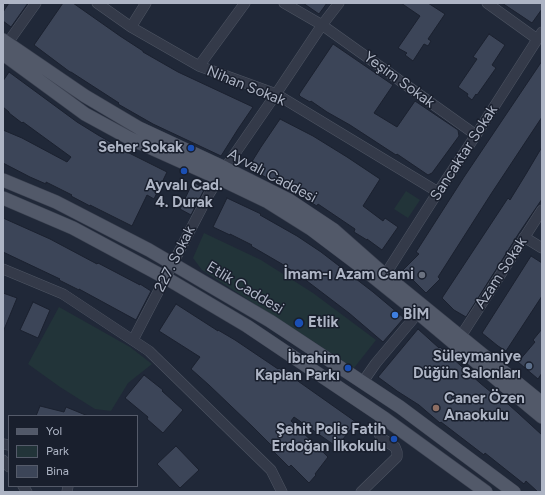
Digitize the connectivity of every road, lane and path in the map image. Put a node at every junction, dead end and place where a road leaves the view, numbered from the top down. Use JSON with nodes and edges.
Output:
{"nodes":[{"id":1,"x":36,"y":3,"type":"edge"},
{"id":2,"x":97,"y":3,"type":"edge"},
{"id":3,"x":146,"y":3,"type":"edge"},
{"id":4,"x":245,"y":3,"type":"edge"},
{"id":5,"x":284,"y":3,"type":"edge"},
{"id":6,"x":339,"y":3,"type":"edge"},
{"id":7,"x":487,"y":3,"type":"edge"},
{"id":8,"x":322,"y":25,"type":"junction"},
{"id":9,"x":131,"y":27,"type":"junction"},
{"id":10,"x":540,"y":35,"type":"edge"},
{"id":11,"x":4,"y":47,"type":"edge"},
{"id":12,"x":199,"y":66,"type":"junction"},
{"id":13,"x":276,"y":94,"type":"junction"},
{"id":14,"x":476,"y":135,"type":"junction"},
{"id":15,"x":221,"y":173,"type":"junction"},
{"id":16,"x":3,"y":180,"type":"edge"},
{"id":17,"x":438,"y":192,"type":"junction"},
{"id":18,"x":3,"y":198,"type":"edge"},
{"id":19,"x":542,"y":210,"type":"edge"},
{"id":20,"x":524,"y":237,"type":"junction"},
{"id":21,"x":542,"y":248,"type":"edge"},
{"id":22,"x":173,"y":264,"type":"junction"},
{"id":23,"x":3,"y":268,"type":"edge"},
{"id":24,"x":385,"y":275,"type":"junction"},
{"id":25,"x":166,"y":278,"type":"junction"},
{"id":26,"x":418,"y":313,"type":"junction"},
{"id":27,"x":460,"y":336,"type":"junction"},
{"id":28,"x":133,"y":340,"type":"junction"},
{"id":29,"x":362,"y":383,"type":"junction"},
{"id":30,"x":542,"y":403,"type":"edge"},
{"id":31,"x":542,"y":416,"type":"edge"},
{"id":32,"x":384,"y":418,"type":"junction"},
{"id":33,"x":479,"y":490,"type":"edge"},
{"id":34,"x":282,"y":492,"type":"edge"},
{"id":35,"x":361,"y":492,"type":"edge"},
{"id":36,"x":514,"y":492,"type":"edge"}],
"edges":[{"from":1,"to":11,"type":"street"},
{"from":2,"to":9,"type":"street","name":"Nihan Sokak"},
{"from":3,"to":9,"type":"street"},
{"from":4,"to":12,"type":"street"},
{"from":5,"to":8,"type":"street","name":"Yeşim Sokak"},
{"from":6,"to":8,"type":"street"},
{"from":7,"to":10,"type":"street"},
{"from":8,"to":13,"type":"street"},
{"from":8,"to":14,"type":"street","name":"Yeşim Sokak"},
{"from":9,"to":12,"type":"street","name":"Nihan Sokak"},
{"from":10,"to":14,"type":"street","name":"Sancaktar Sokak"},
{"from":11,"to":15,"type":"main road","name":"Ayvalı Caddesi"},
{"from":12,"to":13,"type":"street","name":"Nihan Sokak"},
{"from":13,"to":15,"type":"street"},
{"from":13,"to":17,"type":"street","name":"Nihan Sokak"},
{"from":14,"to":17,"type":"street","name":"Sancaktar Sokak"},
{"from":15,"to":22,"type":"street","name":"227. Sokak"},
{"from":15,"to":24,"type":"main road","name":"Ayvalı Caddesi"},
{"from":15,"to":26,"type":"main road","name":"Ayvalı Caddesi"},
{"from":16,"to":22,"type":"main road","name":"Etlik Caddesi"},
{"from":17,"to":24,"type":"street","name":"Sancaktar Sokak"},
{"from":18,"to":25,"type":"main road","name":"Etlik Caddesi"},
{"from":19,"to":20,"type":"street","name":"Azam Sokak"},
{"from":20,"to":21,"type":"street"},
{"from":20,"to":27,"type":"street","name":"Azam Sokak"},
{"from":22,"to":25,"type":"street","name":"227. Sokak"},
{"from":22,"to":29,"type":"main road","name":"Etlik Caddesi"},
{"from":23,"to":28,"type":"street"},
{"from":24,"to":27,"type":"main road","name":"Ayvalı Caddesi"},
{"from":25,"to":28,"type":"street","name":"227. Sokak"},
{"from":25,"to":32,"type":"main road","name":"Etlik Caddesi"},
{"from":26,"to":29,"type":"street"},
{"from":26,"to":31,"type":"main road","name":"Ayvalı Caddesi"},
{"from":27,"to":30,"type":"main road","name":"Ayvalı Caddesi"},
{"from":28,"to":34,"type":"street"},
{"from":29,"to":36,"type":"main road","name":"Etlik Caddesi"},
{"from":32,"to":33,"type":"main road","name":"Etlik Caddesi"},
{"from":32,"to":35,"type":"street"}]}
